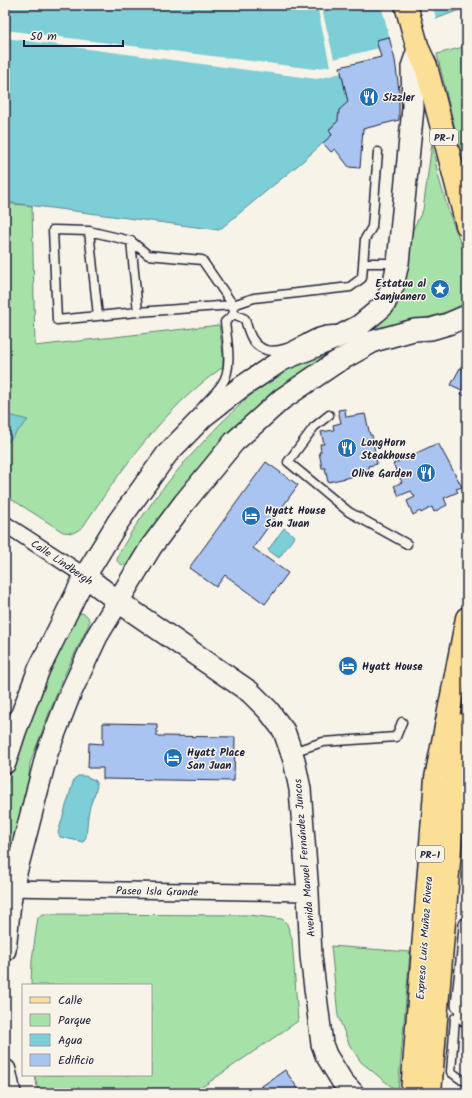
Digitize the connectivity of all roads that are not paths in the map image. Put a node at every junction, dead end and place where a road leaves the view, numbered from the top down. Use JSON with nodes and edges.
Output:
{"nodes":[{"id":1,"x":406,"y":5,"type":"edge"},
{"id":2,"x":418,"y":49,"type":"junction"},
{"id":3,"x":378,"y":152,"type":"dead end"},
{"id":4,"x":467,"y":225,"type":"edge"},
{"id":5,"x":89,"y":231,"type":"junction"},
{"id":6,"x":131,"y":242,"type":"junction"},
{"id":7,"x":364,"y":263,"type":"junction"},
{"id":8,"x":398,"y":263,"type":"junction"},
{"id":9,"x":233,"y":305,"type":"junction"},
{"id":10,"x":138,"y":312,"type":"junction"},
{"id":11,"x":234,"y":314,"type":"junction"},
{"id":12,"x":98,"y":316,"type":"junction"},
{"id":13,"x":467,"y":316,"type":"edge"},
{"id":14,"x":348,"y":332,"type":"junction"},
{"id":15,"x":329,"y":415,"type":"dead end"},
{"id":16,"x":190,"y":430,"type":"junction"},
{"id":17,"x":5,"y":524,"type":"edge"},
{"id":18,"x":407,"y":544,"type":"dead end"},
{"id":19,"x":85,"y":576,"type":"junction"},
{"id":20,"x":119,"y":602,"type":"junction"},
{"id":21,"x":467,"y":618,"type":"edge"},
{"id":22,"x":402,"y":722,"type":"dead end"},
{"id":23,"x":467,"y":723,"type":"edge"},
{"id":24,"x":292,"y":752,"type":"junction"},
{"id":25,"x":5,"y":763,"type":"edge"},
{"id":26,"x":9,"y":888,"type":"edge"},
{"id":27,"x":308,"y":893,"type":"junction"},
{"id":28,"x":467,"y":925,"type":"edge"},
{"id":29,"x":5,"y":950,"type":"edge"},
{"id":30,"x":459,"y":1011,"type":"junction"},
{"id":31,"x":467,"y":1024,"type":"edge"},
{"id":32,"x":5,"y":1070,"type":"edge"},
{"id":33,"x":467,"y":1080,"type":"edge"},
{"id":34,"x":344,"y":1087,"type":"edge"},
{"id":35,"x":10,"y":1093,"type":"edge"},
{"id":36,"x":412,"y":1093,"type":"edge"},
{"id":37,"x":430,"y":1093,"type":"edge"}],
"edges":[{"from":1,"to":2,"type":"main road","number":"PR-1"},
{"from":2,"to":4,"type":"main road","number":"PR-1"},
{"from":2,"to":8,"type":"main road"},
{"from":3,"to":7,"type":"lane"},
{"from":5,"to":6,"type":"lane"},
{"from":5,"to":12,"type":"lane"},
{"from":5,"to":12,"type":"lane"},
{"from":6,"to":9,"type":"lane"},
{"from":6,"to":10,"type":"lane"},
{"from":7,"to":8,"type":"lane"},
{"from":7,"to":9,"type":"lane"},
{"from":8,"to":14,"type":"main road"},
{"from":9,"to":10,"type":"lane"},
{"from":9,"to":11,"type":"lane"},
{"from":10,"to":12,"type":"lane"},
{"from":11,"to":14,"type":"lane"},
{"from":11,"to":16,"type":"lane"},
{"from":13,"to":20,"type":"main road"},
{"from":14,"to":16,"type":"main road"},
{"from":15,"to":18,"type":"lane"},
{"from":16,"to":19,"type":"main road"},
{"from":17,"to":19,"type":"street","name":"Calle Lindbergh"},
{"from":19,"to":20,"type":"main road","name":"Calle Lindbergh"},
{"from":19,"to":25,"type":"main road"},
{"from":20,"to":24,"type":"main road","name":"Avenida Manuel Fernández Juncos"},
{"from":20,"to":26,"type":"main road"},
{"from":21,"to":36,"type":"main road","name":"Expreso Luis Muñoz Rivera","number":"PR-1"},
{"from":22,"to":24,"type":"lane"},
{"from":23,"to":37,"type":"main road","name":"Expreso Luis Muñoz Rivera","number":"PR-1"},
{"from":24,"to":27,"type":"main road","name":"Avenida Manuel Fernández Juncos"},
{"from":26,"to":27,"type":"street","name":"Paseo Isla Grande"},
{"from":26,"to":29,"type":"main road"},
{"from":27,"to":34,"type":"main road","name":"Avenida Manuel Fernández Juncos"},
{"from":28,"to":30,"type":"street"},
{"from":30,"to":31,"type":"lane"},
{"from":30,"to":33,"type":"lane"},
{"from":32,"to":35,"type":"main road"}]}
